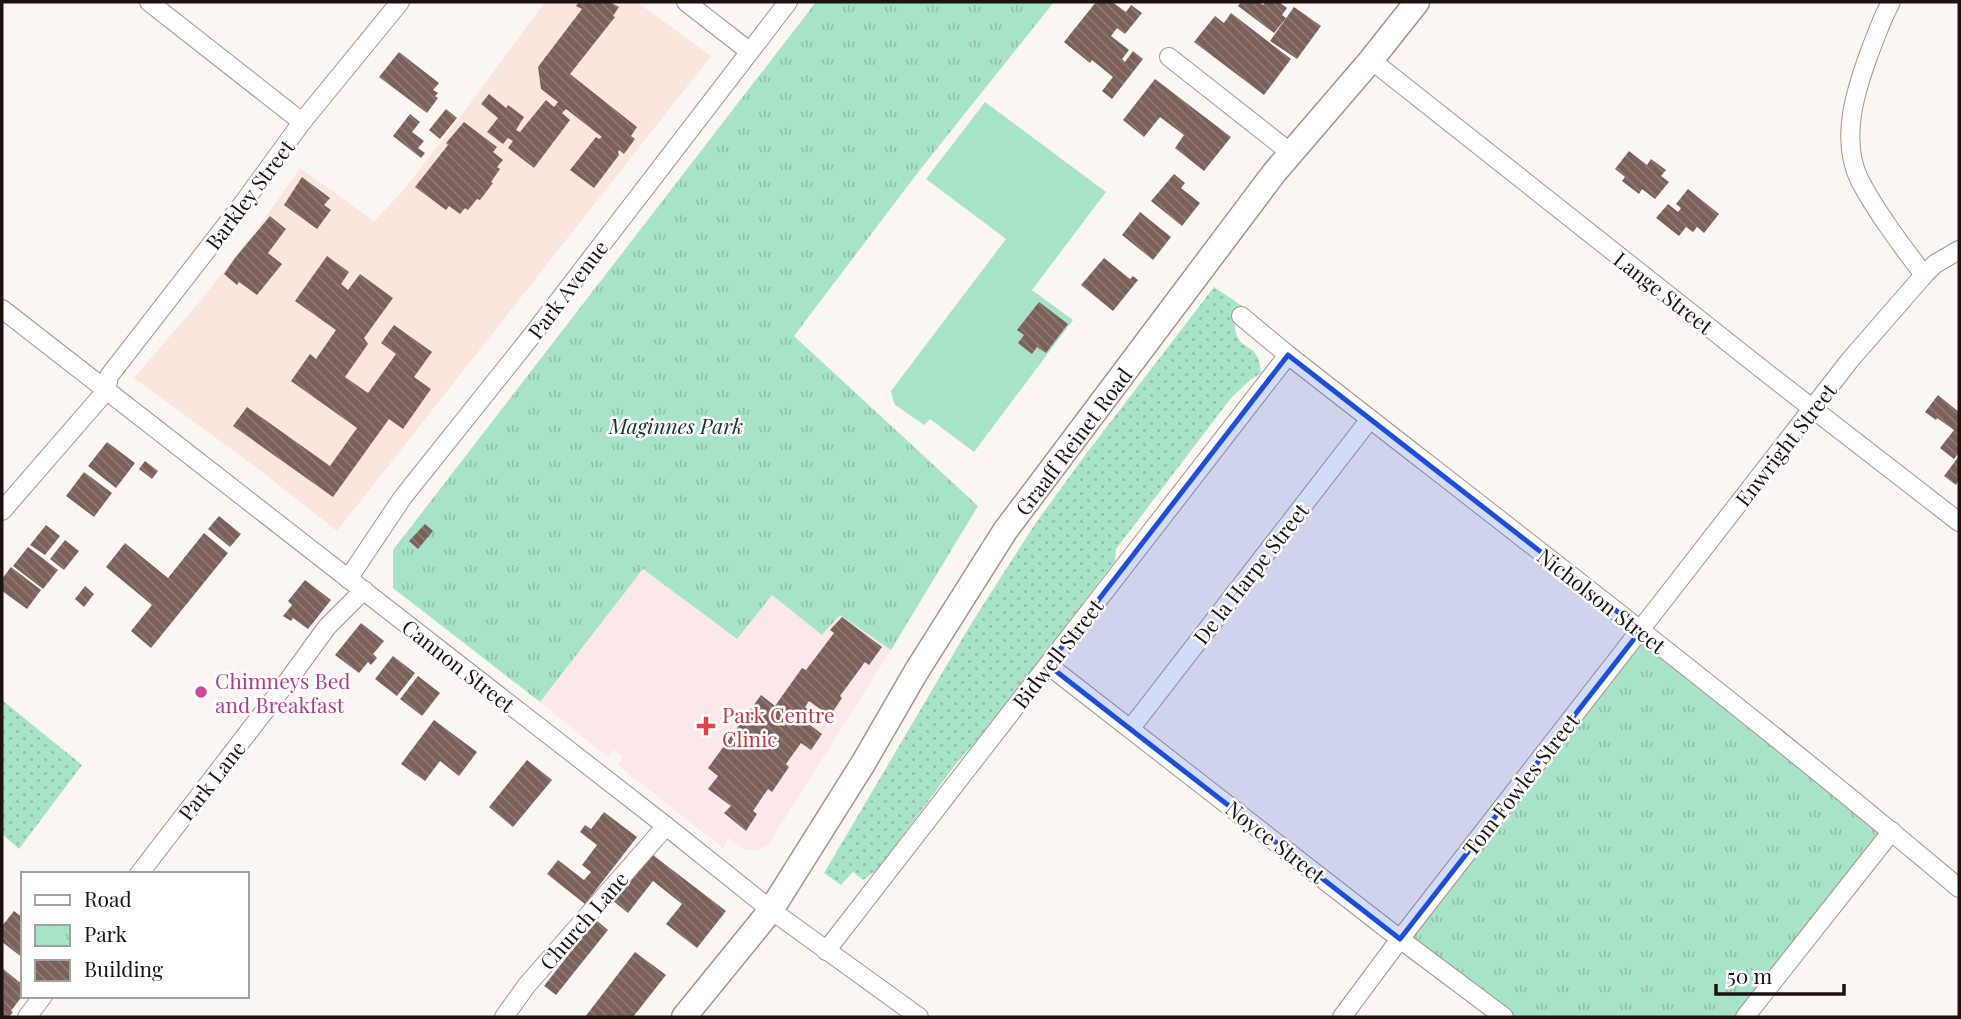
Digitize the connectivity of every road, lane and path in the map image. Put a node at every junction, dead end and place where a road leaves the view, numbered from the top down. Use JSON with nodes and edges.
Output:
{"nodes":[{"id":1,"x":149,"y":2,"type":"edge"},
{"id":2,"x":400,"y":2,"type":"edge"},
{"id":3,"x":686,"y":2,"type":"edge"},
{"id":4,"x":788,"y":2,"type":"edge"},
{"id":5,"x":1418,"y":2,"type":"edge"},
{"id":6,"x":1891,"y":2,"type":"edge"},
{"id":7,"x":749,"y":51,"type":"junction"},
{"id":8,"x":1169,"y":57,"type":"dead end"},
{"id":9,"x":1371,"y":60,"type":"junction"},
{"id":10,"x":302,"y":122,"type":"junction"},
{"id":11,"x":1291,"y":153,"type":"junction"},
{"id":12,"x":1959,"y":250,"type":"edge"},
{"id":13,"x":1929,"y":269,"type":"junction"},
{"id":14,"x":2,"y":309,"type":"edge"},
{"id":15,"x":1241,"y":316,"type":"dead end"},
{"id":16,"x":1288,"y":355,"type":"junction"},
{"id":17,"x":106,"y":391,"type":"junction"},
{"id":18,"x":1813,"y":408,"type":"junction"},
{"id":19,"x":1370,"y":419,"type":"junction"},
{"id":20,"x":2,"y":511,"type":"edge"},
{"id":21,"x":1959,"y":522,"type":"edge"},
{"id":22,"x":348,"y":579,"type":"junction"},
{"id":23,"x":364,"y":590,"type":"junction"},
{"id":24,"x":1641,"y":630,"type":"junction"},
{"id":25,"x":1048,"y":664,"type":"junction"},
{"id":26,"x":1131,"y":728,"type":"junction"},
{"id":27,"x":666,"y":826,"type":"junction"},
{"id":28,"x":1892,"y":831,"type":"junction"},
{"id":29,"x":141,"y":872,"type":"edge"},
{"id":30,"x":1959,"y":888,"type":"edge"},
{"id":31,"x":771,"y":910,"type":"junction"},
{"id":32,"x":1400,"y":939,"type":"junction"},
{"id":33,"x":826,"y":951,"type":"junction"},
{"id":34,"x":41,"y":998,"type":"edge"},
{"id":35,"x":27,"y":1017,"type":"edge"},
{"id":36,"x":504,"y":1017,"type":"edge"},
{"id":37,"x":684,"y":1017,"type":"edge"},
{"id":38,"x":919,"y":1017,"type":"edge"},
{"id":39,"x":1342,"y":1017,"type":"edge"},
{"id":40,"x":1504,"y":1017,"type":"edge"},
{"id":41,"x":1745,"y":1017,"type":"edge"}],
"edges":[{"from":1,"to":10,"type":"street"},
{"from":2,"to":10,"type":"street","name":"Barkley Street"},
{"from":3,"to":7,"type":"street"},
{"from":4,"to":7,"type":"street","name":"Park Avenue"},
{"from":5,"to":9,"type":"main road","name":"Graaff Reinet Road"},
{"from":6,"to":13,"type":"street"},
{"from":7,"to":22,"type":"street","name":"Park Avenue"},
{"from":8,"to":11,"type":"street"},
{"from":9,"to":11,"type":"main road","name":"Graaff Reinet Road"},
{"from":9,"to":18,"type":"street","name":"Lange Street"},
{"from":10,"to":17,"type":"street","name":"Barkley Street"},
{"from":11,"to":31,"type":"main road","name":"Graaff Reinet Road"},
{"from":12,"to":13,"type":"street","name":"Enwright Street"},
{"from":13,"to":18,"type":"street","name":"Enwright Street"},
{"from":14,"to":17,"type":"street","name":"Cannon Street"},
{"from":15,"to":16,"type":"street","name":"Nicholson Street"},
{"from":16,"to":19,"type":"street","name":"Nicholson Street"},
{"from":16,"to":25,"type":"street","name":"Bidwell Street"},
{"from":17,"to":20,"type":"street","name":"Barkley Street"},
{"from":17,"to":22,"type":"street","name":"Cannon Street"},
{"from":18,"to":21,"type":"street","name":"Lange Street"},
{"from":18,"to":24,"type":"street","name":"Enwright Street"},
{"from":19,"to":24,"type":"street","name":"Nicholson Street"},
{"from":19,"to":26,"type":"street","name":"De la Harpe Street"},
{"from":22,"to":23,"type":"street","name":"Cannon Street"},
{"from":23,"to":27,"type":"street","name":"Cannon Street"},
{"from":23,"to":29,"type":"street","name":"Park Lane"},
{"from":24,"to":28,"type":"street","name":"Nicholson Street"},
{"from":24,"to":32,"type":"street","name":"Tom Fowles Street"},
{"from":25,"to":26,"type":"street","name":"Noyce Street"},
{"from":25,"to":33,"type":"street","name":"Bidwell Street"},
{"from":26,"to":32,"type":"street","name":"Noyce Street"},
{"from":27,"to":31,"type":"street","name":"Cannon Street"},
{"from":27,"to":36,"type":"street","name":"Church Lane"},
{"from":28,"to":30,"type":"street","name":"Nicholson Street"},
{"from":28,"to":41,"type":"street"},
{"from":31,"to":33,"type":"street","name":"Cannon Street"},
{"from":31,"to":37,"type":"main road","name":"Graaff Reinet Road"},
{"from":32,"to":39,"type":"street","name":"Tom Fowles Street"},
{"from":32,"to":40,"type":"street","name":"Noyce Street"},
{"from":33,"to":38,"type":"street","name":"Cannon Street"},
{"from":34,"to":35,"type":"street"}]}
